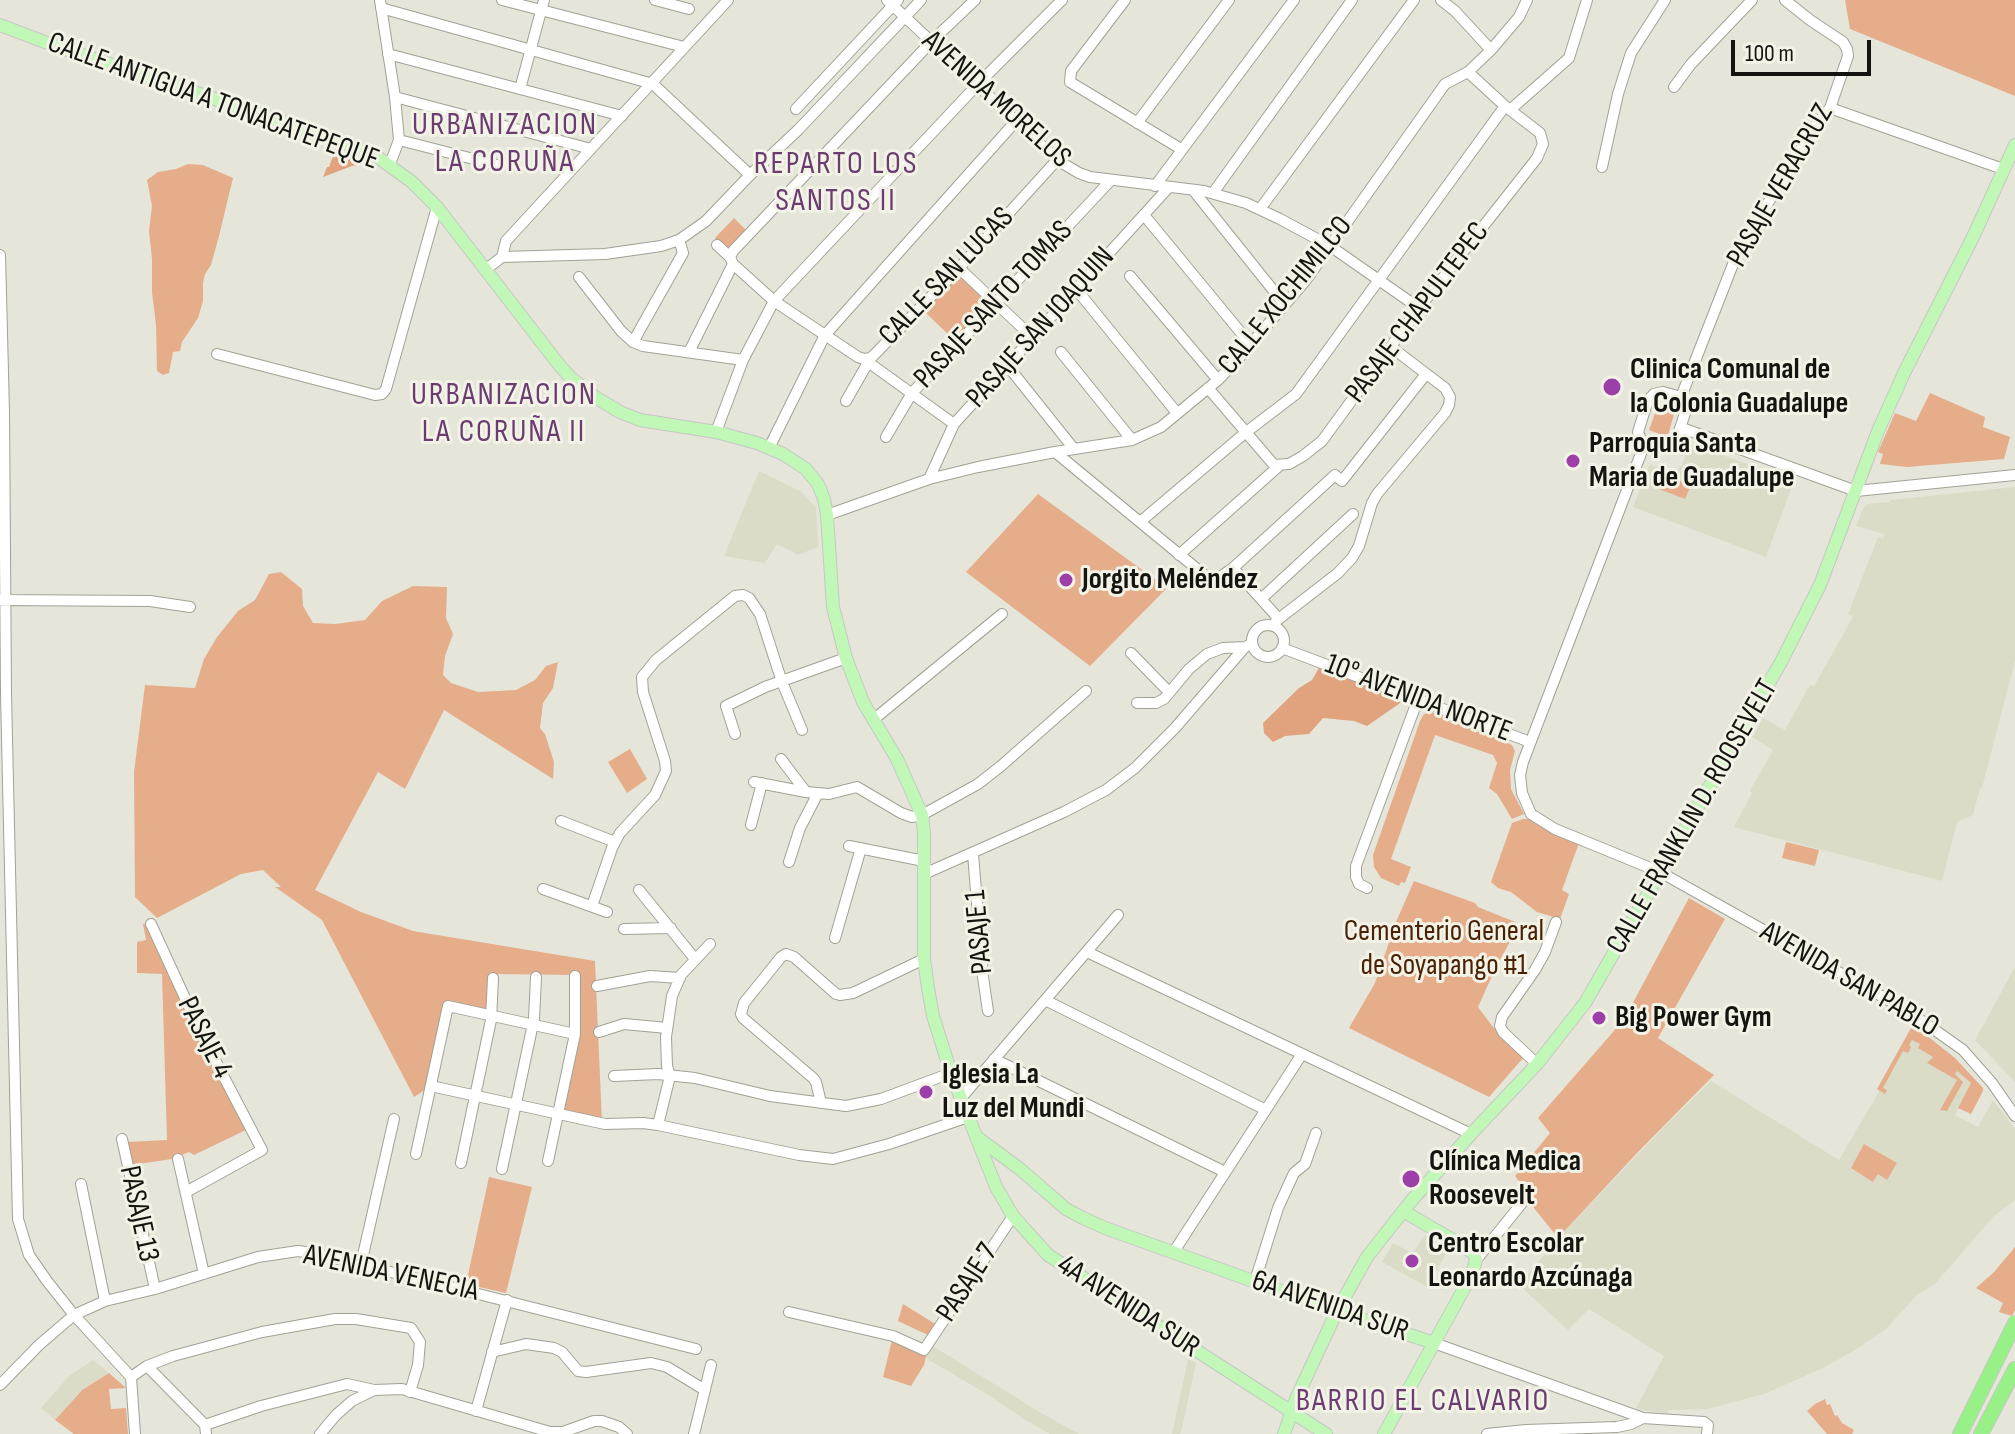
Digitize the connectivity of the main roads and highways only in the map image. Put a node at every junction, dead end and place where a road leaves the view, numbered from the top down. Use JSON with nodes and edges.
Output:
{"nodes":[{"id":1,"x":0,"y":25,"type":"edge"},
{"id":2,"x":2015,"y":145,"type":"edge"},
{"id":3,"x":976,"y":1136,"type":"junction"},
{"id":4,"x":1013,"y":1165,"type":"junction"},
{"id":5,"x":996,"y":1187,"type":"junction"},
{"id":6,"x":1403,"y":1211,"type":"junction"},
{"id":7,"x":1337,"y":1311,"type":"junction"},
{"id":8,"x":2015,"y":1323,"type":"edge"},
{"id":9,"x":2015,"y":1342,"type":"edge"},
{"id":10,"x":1434,"y":1343,"type":"junction"},
{"id":11,"x":2015,"y":1369,"type":"edge"},
{"id":12,"x":2015,"y":1384,"type":"edge"},
{"id":13,"x":1291,"y":1412,"type":"junction"},
{"id":14,"x":1284,"y":1434,"type":"edge"},
{"id":15,"x":1326,"y":1434,"type":"edge"},
{"id":16,"x":1384,"y":1434,"type":"edge"},
{"id":17,"x":1963,"y":1434,"type":"edge"},
{"id":18,"x":1983,"y":1434,"type":"edge"}],
"edges":[{"from":1,"to":3,"type":"main road","name":"CALLE ANTIGUA A TONACATEPEQUE"},
{"from":2,"to":6,"type":"main road","name":"CALLE FRANKLIN D. ROOSEVELT"},
{"from":3,"to":4,"type":"main road","name":"6A AVENIDA SUR"},
{"from":3,"to":5,"type":"main road","name":"4A AVENIDA SUR"},
{"from":4,"to":5,"type":"main road"},
{"from":4,"to":7,"type":"main road","name":"6A AVENIDA SUR"},
{"from":5,"to":13,"type":"main road","name":"4A AVENIDA SUR"},
{"from":6,"to":7,"type":"main road","name":"CALLE FRANKLIN D. ROOSEVELT"},
{"from":6,"to":10,"type":"main road"},
{"from":7,"to":10,"type":"main road","name":"6A AVENIDA SUR"},
{"from":7,"to":13,"type":"main road","name":"CALLE FRANKLIN D. ROOSEVELT"},
{"from":8,"to":17,"type":"highway"},
{"from":9,"to":17,"type":"highway"},
{"from":10,"to":16,"type":"main road"},
{"from":11,"to":18,"type":"highway"},
{"from":12,"to":18,"type":"highway"},
{"from":13,"to":14,"type":"main road","name":"CALLE FRANKLIN D. ROOSEVELT"},
{"from":13,"to":15,"type":"main road","name":"4A AVENIDA SUR"}]}
